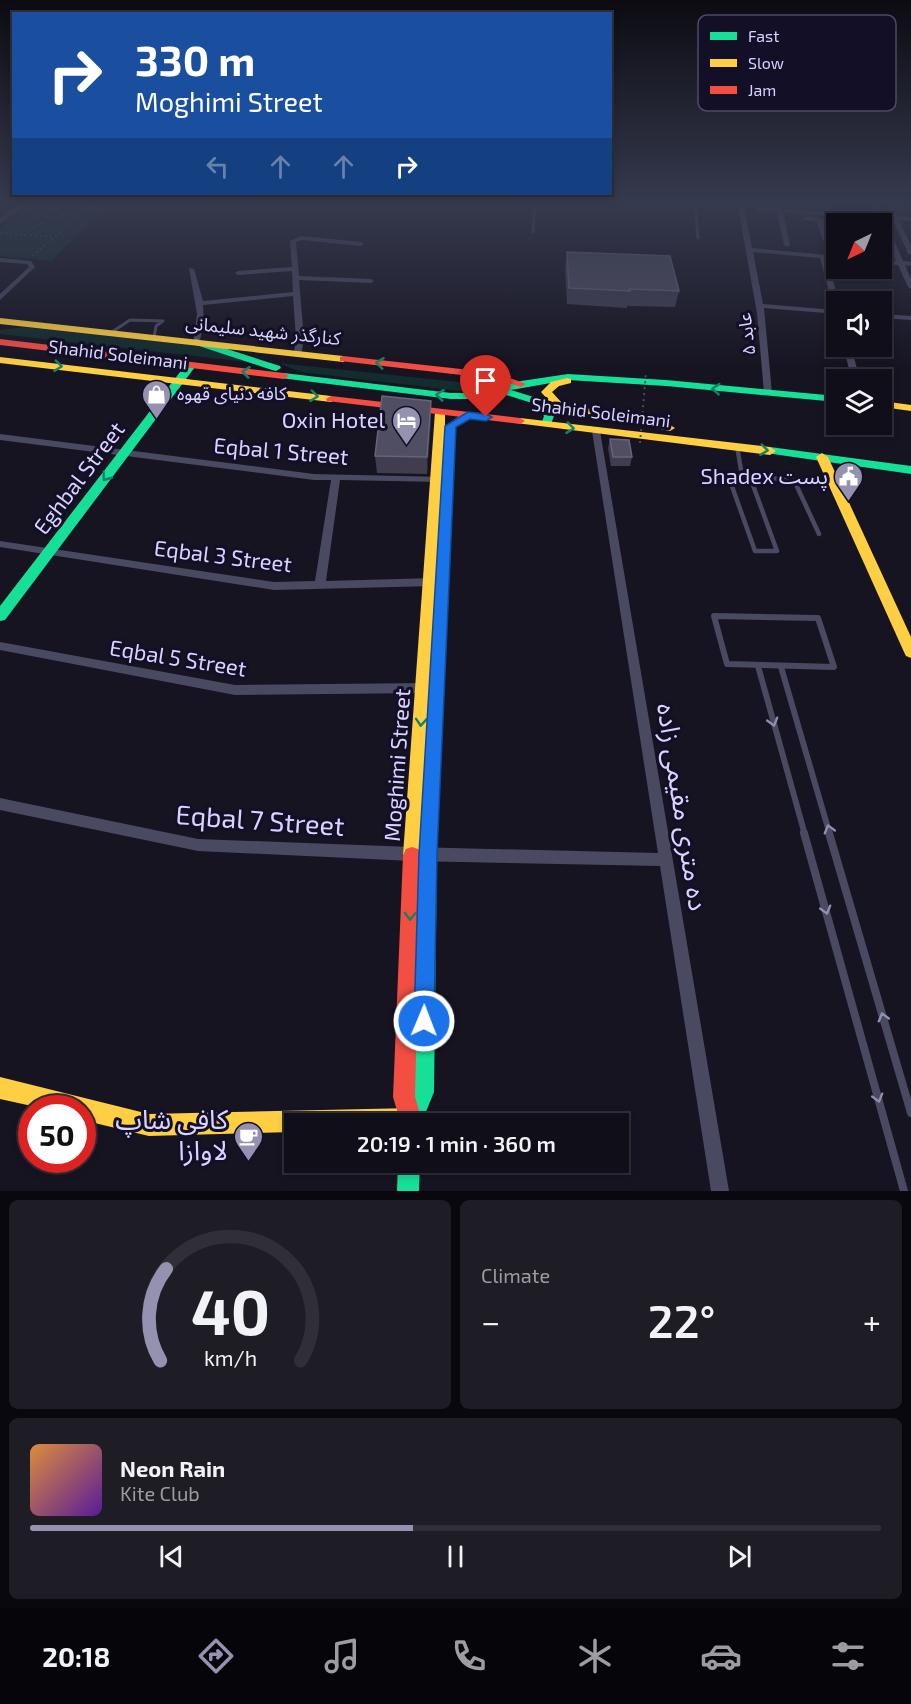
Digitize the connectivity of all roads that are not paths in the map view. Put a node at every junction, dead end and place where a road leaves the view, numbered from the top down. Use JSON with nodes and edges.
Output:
{"nodes":[{"id":1,"x":823,"y":256,"type":"edge"},
{"id":2,"x":294,"y":257,"type":"edge"},
{"id":3,"x":749,"y":257,"type":"edge"},
{"id":4,"x":898,"y":257,"type":"edge"},
{"id":5,"x":0,"y":260,"type":"edge"},
{"id":6,"x":892,"y":262,"type":"edge"},
{"id":7,"x":901,"y":263,"type":"junction"},
{"id":8,"x":911,"y":264,"type":"edge"},
{"id":9,"x":295,"y":268,"type":"junction"},
{"id":10,"x":191,"y":269,"type":"dead end"},
{"id":11,"x":238,"y":273,"type":"dead end"},
{"id":12,"x":296,"y":278,"type":"junction"},
{"id":13,"x":370,"y":281,"type":"dead end"},
{"id":14,"x":911,"y":287,"type":"edge"},
{"id":15,"x":832,"y":291,"type":"edge"},
{"id":16,"x":297,"y":294,"type":"junction"},
{"id":17,"x":0,"y":298,"type":"edge"},
{"id":18,"x":201,"y":303,"type":"junction"},
{"id":19,"x":760,"y":309,"type":"junction"},
{"id":20,"x":826,"y":311,"type":"edge"},
{"id":21,"x":892,"y":317,"type":"edge"},
{"id":22,"x":826,"y":318,"type":"edge"},
{"id":23,"x":911,"y":318,"type":"edge"},
{"id":24,"x":0,"y":321,"type":"edge"},
{"id":25,"x":892,"y":323,"type":"edge"},
{"id":26,"x":911,"y":324,"type":"edge"},
{"id":27,"x":0,"y":342,"type":"edge"},
{"id":28,"x":196,"y":342,"type":"junction"},
{"id":29,"x":298,"y":353,"type":"junction"},
{"id":30,"x":0,"y":360,"type":"edge"},
{"id":31,"x":191,"y":365,"type":"junction"},
{"id":32,"x":295,"y":378,"type":"junction"},
{"id":33,"x":587,"y":379,"type":"junction"},
{"id":34,"x":179,"y":381,"type":"junction"},
{"id":35,"x":521,"y":384,"type":"junction"},
{"id":36,"x":501,"y":390,"type":"junction"},
{"id":37,"x":768,"y":393,"type":"junction"},
{"id":38,"x":826,"y":398,"type":"edge"},
{"id":39,"x":892,"y":405,"type":"edge"},
{"id":40,"x":911,"y":408,"type":"edge"},
{"id":41,"x":440,"y":412,"type":"junction"},
{"id":42,"x":468,"y":415,"type":"junction"},
{"id":43,"x":542,"y":424,"type":"junction"},
{"id":44,"x":597,"y":431,"type":"junction"},
{"id":45,"x":0,"y":437,"type":"edge"},
{"id":46,"x":732,"y":446,"type":"junction"},
{"id":47,"x":124,"y":453,"type":"junction"},
{"id":48,"x":822,"y":457,"type":"junction"},
{"id":49,"x":911,"y":470,"type":"edge"},
{"id":50,"x":742,"y":476,"type":"junction"},
{"id":51,"x":750,"y":477,"type":"junction"},
{"id":52,"x":336,"y":478,"type":"junction"},
{"id":53,"x":442,"y":478,"type":"junction"},
{"id":54,"x":819,"y":534,"type":"dead end"},
{"id":55,"x":0,"y":544,"type":"edge"},
{"id":56,"x":49,"y":552,"type":"junction"},
{"id":57,"x":436,"y":582,"type":"junction"},
{"id":58,"x":320,"y":585,"type":"junction"},
{"id":59,"x":0,"y":616,"type":"edge"},
{"id":60,"x":0,"y":646,"type":"edge"},
{"id":61,"x":911,"y":652,"type":"edge"},
{"id":62,"x":758,"y":666,"type":"junction"},
{"id":63,"x":782,"y":667,"type":"junction"},
{"id":64,"x":430,"y":688,"type":"junction"},
{"id":65,"x":0,"y":804,"type":"edge"},
{"id":66,"x":412,"y":854,"type":"junction"},
{"id":67,"x":428,"y":854,"type":"junction"},
{"id":68,"x":666,"y":860,"type":"junction"},
{"id":69,"x":0,"y":1088,"type":"edge"},
{"id":70,"x":27,"y":1095,"type":"edge"},
{"id":71,"x":96,"y":1112,"type":"edge"},
{"id":72,"x":409,"y":1113,"type":"edge"},
{"id":73,"x":415,"y":1113,"type":"edge"},
{"id":74,"x":911,"y":1113,"type":"edge"},
{"id":75,"x":284,"y":1123,"type":"edge"},
{"id":76,"x":409,"y":1173,"type":"edge"},
{"id":77,"x":408,"y":1191,"type":"edge"},
{"id":78,"x":720,"y":1191,"type":"edge"},
{"id":79,"x":904,"y":1191,"type":"edge"}],
"edges":[{"from":1,"to":15,"type":"street"},
{"from":2,"to":9,"type":"street"},
{"from":3,"to":19,"type":"street","name":"عابد ۵"},
{"from":4,"to":7,"type":"street"},
{"from":5,"to":17,"type":"street"},
{"from":6,"to":7,"type":"street"},
{"from":7,"to":8,"type":"street"},
{"from":7,"to":14,"type":"street"},
{"from":9,"to":11,"type":"street"},
{"from":9,"to":12,"type":"street"},
{"from":10,"to":18,"type":"street"},
{"from":12,"to":13,"type":"street"},
{"from":12,"to":16,"type":"street"},
{"from":16,"to":18,"type":"street"},
{"from":16,"to":29,"type":"street"},
{"from":18,"to":28,"type":"street"},
{"from":19,"to":20,"type":"street"},
{"from":19,"to":22,"type":"street"},
{"from":19,"to":37,"type":"street","name":"عابد ۵"},
{"from":21,"to":23,"type":"street"},
{"from":24,"to":28,"type":"main road","name":"کنارگذر شهید سلیمانی"},
{"from":25,"to":26,"type":"street"},
{"from":27,"to":31,"type":"main road","name":"Shahid Soleimani"},
{"from":28,"to":29,"type":"main road","name":"کنارگذر شهید سلیمانی"},
{"from":28,"to":32,"type":"main road"},
{"from":35,"to":29,"type":"main road","name":"کنارگذر شهید سلیمانی","one_way":true},
{"from":30,"to":34,"type":"main road","name":"Shahid Soleimani","one_way":true},
{"from":32,"to":31,"type":"main road","name":"Shahid Soleimani","one_way":true},
{"from":31,"to":34,"type":"main road","name":"Eghbal Street"},
{"from":36,"to":32,"type":"main road","name":"Shahid Soleimani","one_way":true},
{"from":33,"to":35,"type":"main road","name":"Shahid Soleimani"},
{"from":37,"to":33,"type":"main road","name":"Shahid Soleimani","one_way":true},
{"from":33,"to":46,"type":"main road"},
{"from":34,"to":41,"type":"main road","name":"Shahid Soleimani","one_way":true},
{"from":34,"to":47,"type":"main road","name":"Eghbal Street"},
{"from":35,"to":36,"type":"main road","name":"Shahid Soleimani"},
{"from":36,"to":43,"type":"main road"},
{"from":37,"to":38,"type":"main road","name":"Shahid Soleimani"},
{"from":39,"to":40,"type":"main road"},
{"from":41,"to":42,"type":"main road","name":"Shahid Soleimani"},
{"from":41,"to":53,"type":"main road","name":"Moghimi Street"},
{"from":42,"to":43,"type":"main road","name":"Shahid Soleimani"},
{"from":42,"to":53,"type":"main road","name":"Moghimi Street"},
{"from":43,"to":44,"type":"main road","name":"Shahid Soleimani","one_way":true},
{"from":44,"to":46,"type":"main road","name":"Shahid Soleimani"},
{"from":44,"to":68,"type":"street","name":"ده متری مقیمی زاده"},
{"from":45,"to":47,"type":"street","name":"Eqbal 1 Street"},
{"from":46,"to":48,"type":"main road","name":"Shahid Soleimani","one_way":true},
{"from":46,"to":50,"type":"lane"},
{"from":47,"to":52,"type":"street","name":"Eqbal 1 Street"},
{"from":47,"to":56,"type":"main road","name":"Eghbal Street","one_way":true},
{"from":48,"to":49,"type":"main road","name":"Shahid Soleimani"},
{"from":48,"to":61,"type":"main road"},
{"from":50,"to":51,"type":"lane"},
{"from":50,"to":51,"type":"lane"},
{"from":51,"to":54,"type":"lane"},
{"from":52,"to":53,"type":"street","name":"Eqbal 1 Street"},
{"from":52,"to":58,"type":"street"},
{"from":53,"to":57,"type":"main road","name":"Moghimi Street"},
{"from":55,"to":56,"type":"street","name":"Eqbal 3 Street"},
{"from":56,"to":58,"type":"street","name":"Eqbal 3 Street"},
{"from":56,"to":59,"type":"main road","name":"Eghbal Street"},
{"from":57,"to":58,"type":"street","name":"Eqbal 3 Street"},
{"from":57,"to":64,"type":"main road","name":"Moghimi Street"},
{"from":60,"to":64,"type":"street","name":"Eqbal 5 Street"},
{"from":62,"to":63,"type":"lane"},
{"from":62,"to":63,"type":"lane"},
{"from":62,"to":79,"type":"lane","one_way":true},
{"from":74,"to":63,"type":"lane","one_way":true},
{"from":64,"to":66,"type":"main road","name":"Moghimi Street","one_way":true},
{"from":64,"to":67,"type":"main road","name":"Moghimi Street"},
{"from":65,"to":66,"type":"street","name":"Eqbal 7 Street"},
{"from":66,"to":67,"type":"street","name":"Eqbal 7 Street"},
{"from":66,"to":72,"type":"main road","name":"Moghimi Street","one_way":true},
{"from":67,"to":68,"type":"street","name":"Eqbal 7 Street"},
{"from":67,"to":73,"type":"main road","name":"Moghimi Street"},
{"from":68,"to":78,"type":"street","name":"ده متری مقیمی زاده"},
{"from":69,"to":70,"type":"main road"},
{"from":71,"to":75,"type":"main road"},
{"from":76,"to":77,"type":"main road"}]}
